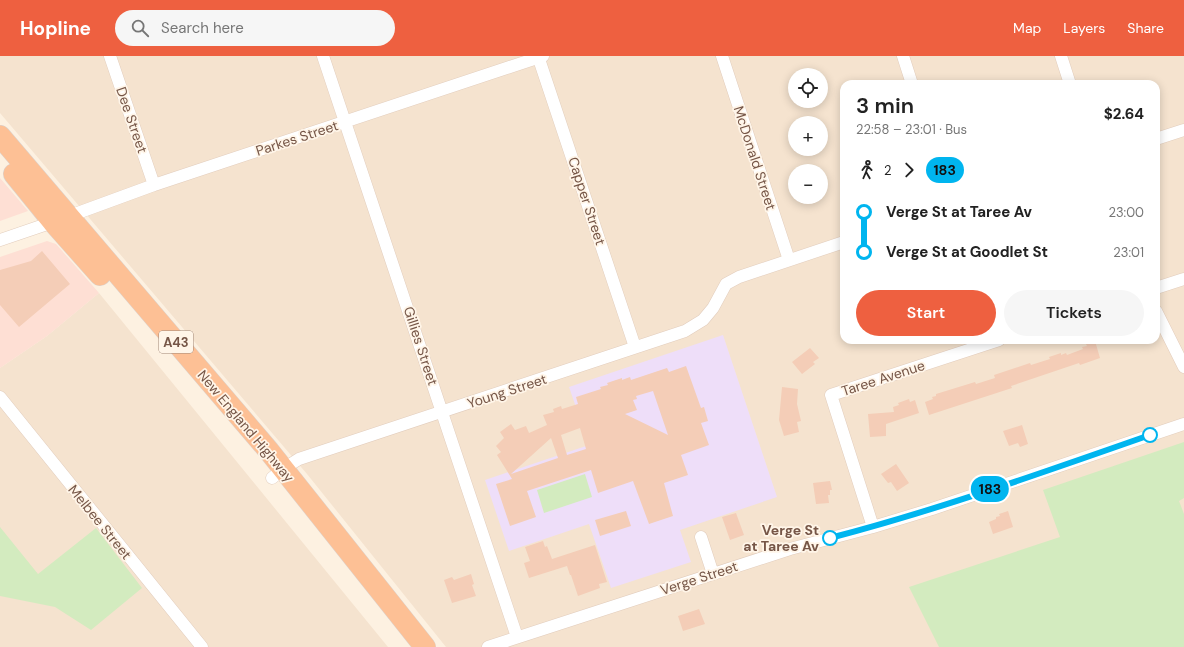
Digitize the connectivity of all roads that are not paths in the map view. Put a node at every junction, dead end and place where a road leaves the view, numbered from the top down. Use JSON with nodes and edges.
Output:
{"nodes":[{"id":1,"x":110,"y":56,"type":"edge"},
{"id":2,"x":323,"y":56,"type":"edge"},
{"id":3,"x":540,"y":56,"type":"edge"},
{"id":4,"x":722,"y":56,"type":"edge"},
{"id":5,"x":903,"y":56,"type":"edge"},
{"id":6,"x":1061,"y":56,"type":"edge"},
{"id":7,"x":911,"y":80,"type":"edge"},
{"id":8,"x":1069,"y":80,"type":"edge"},
{"id":9,"x":345,"y":122,"type":"junction"},
{"id":10,"x":1184,"y":130,"type":"edge"},
{"id":11,"x":0,"y":136,"type":"edge"},
{"id":12,"x":1160,"y":138,"type":"edge"},
{"id":13,"x":0,"y":158,"type":"edge"},
{"id":14,"x":154,"y":185,"type":"junction"},
{"id":15,"x":61,"y":219,"type":"junction"},
{"id":16,"x":0,"y":240,"type":"edge"},
{"id":17,"x":840,"y":243,"type":"edge"},
{"id":18,"x":789,"y":260,"type":"junction"},
{"id":19,"x":1184,"y":279,"type":"edge"},
{"id":20,"x":1160,"y":287,"type":"edge"},
{"id":21,"x":1160,"y":319,"type":"edge"},
{"id":22,"x":987,"y":344,"type":"edge"},
{"id":23,"x":635,"y":347,"type":"junction"},
{"id":24,"x":1184,"y":367,"type":"edge"},
{"id":25,"x":0,"y":397,"type":"edge"},
{"id":26,"x":5,"y":410,"type":"edge"},
{"id":27,"x":442,"y":412,"type":"junction"},
{"id":28,"x":1184,"y":424,"type":"edge"},
{"id":29,"x":277,"y":473,"type":"junction"},
{"id":30,"x":873,"y":527,"type":"junction"},
{"id":31,"x":701,"y":537,"type":"dead end"},
{"id":32,"x":713,"y":574,"type":"junction"},
{"id":33,"x":517,"y":637,"type":"junction"},
{"id":34,"x":202,"y":647,"type":"edge"},
{"id":35,"x":408,"y":647,"type":"edge"},
{"id":36,"x":425,"y":647,"type":"edge"},
{"id":37,"x":488,"y":647,"type":"edge"}],
"edges":[{"from":1,"to":14,"type":"street","name":"Dee Street"},
{"from":2,"to":9,"type":"street","name":"Gillies Street"},
{"from":3,"to":9,"type":"street","name":"Parkes Street"},
{"from":3,"to":23,"type":"street","name":"Capper Street"},
{"from":4,"to":18,"type":"street","name":"McDonald Street"},
{"from":5,"to":7,"type":"street"},
{"from":6,"to":8,"type":"street"},
{"from":9,"to":14,"type":"street","name":"Parkes Street"},
{"from":9,"to":27,"type":"street","name":"Gillies Street"},
{"from":10,"to":12,"type":"street"},
{"from":11,"to":15,"type":"highway","name":"New England Highway","number":"A43"},
{"from":13,"to":15,"type":"highway","name":"New England Highway","number":"A43"},
{"from":14,"to":15,"type":"street","name":"Parkes Street"},
{"from":15,"to":16,"type":"street","name":"Parkes Street"},
{"from":15,"to":29,"type":"highway","name":"New England Highway","number":"A43"},
{"from":17,"to":18,"type":"street"},
{"from":18,"to":23,"type":"street","name":"Young Street"},
{"from":19,"to":20,"type":"street"},
{"from":21,"to":24,"type":"street"},
{"from":22,"to":30,"type":"street","name":"Taree Avenue"},
{"from":23,"to":27,"type":"street","name":"Young Street"},
{"from":25,"to":26,"type":"street","name":"Melbee Street"},
{"from":26,"to":34,"type":"street","name":"Melbee Street"},
{"from":27,"to":29,"type":"street","name":"Young Street"},
{"from":27,"to":33,"type":"street","name":"Gillies Street"},
{"from":28,"to":30,"type":"street","name":"Verge Street"},
{"from":29,"to":35,"type":"highway","name":"New England Highway","number":"A43"},
{"from":29,"to":36,"type":"highway","name":"New England Highway","number":"A43"},
{"from":30,"to":32,"type":"street","name":"Verge Street"},
{"from":31,"to":32,"type":"street"},
{"from":32,"to":33,"type":"street","name":"Verge Street"},
{"from":33,"to":37,"type":"street","name":"Verge Street"}]}
